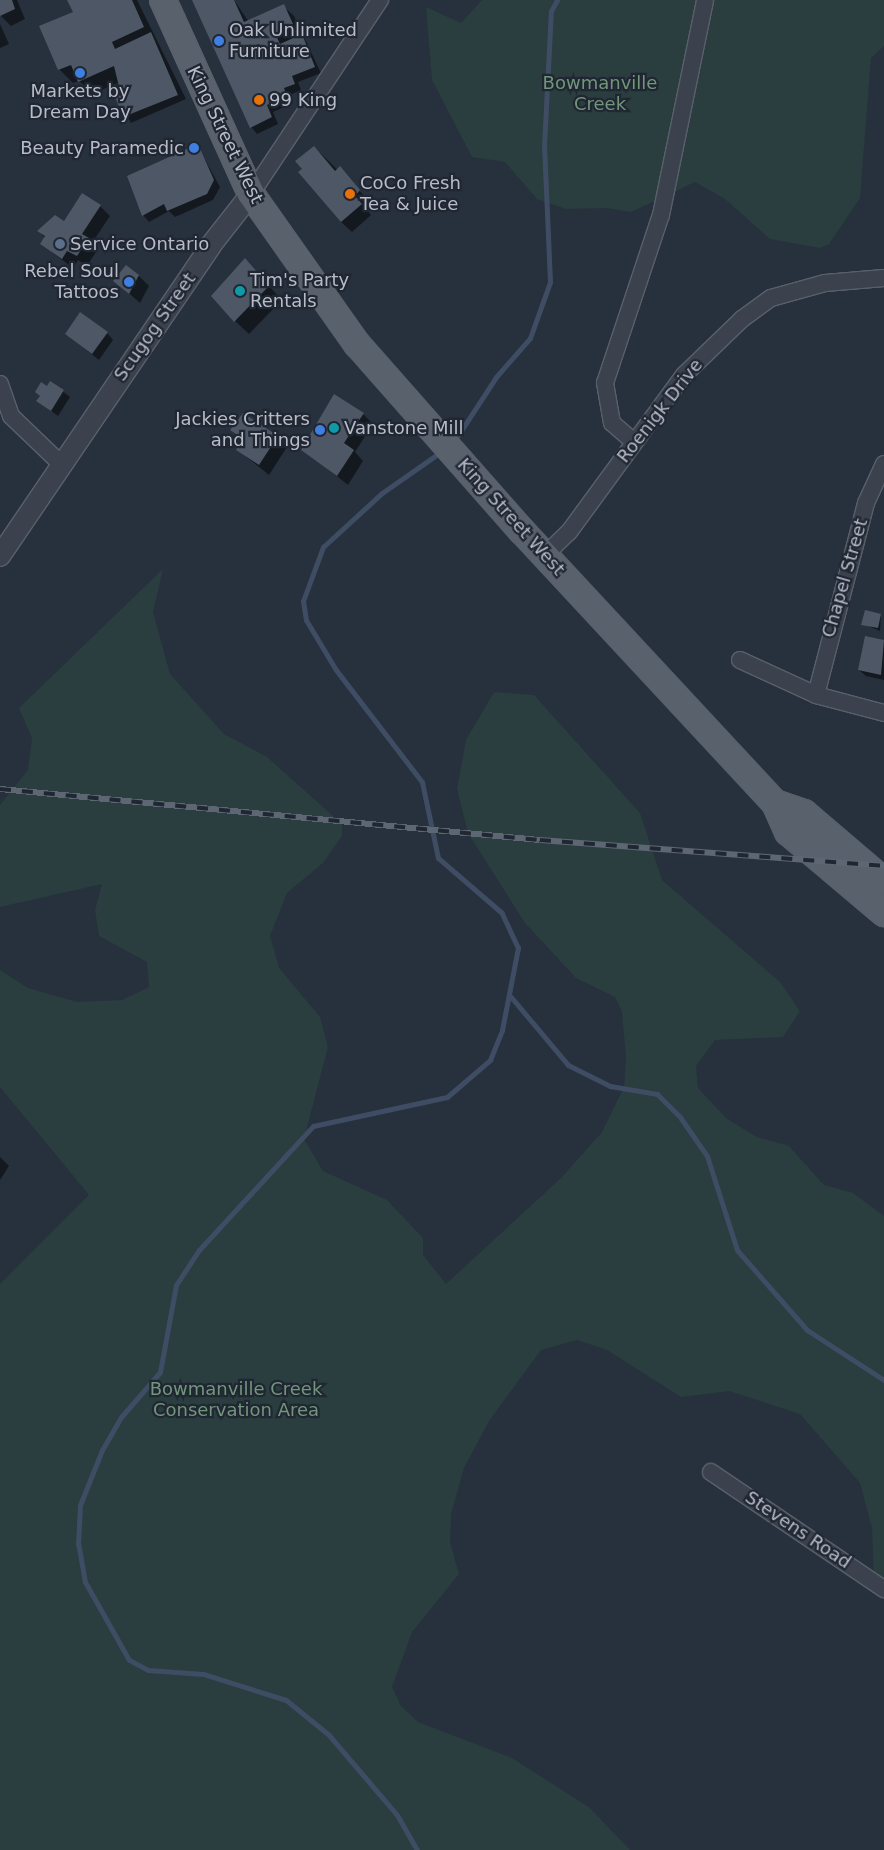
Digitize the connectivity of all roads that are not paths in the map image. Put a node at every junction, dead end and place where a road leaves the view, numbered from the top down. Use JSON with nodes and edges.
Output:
{"nodes":[{"id":1,"x":163,"y":0,"type":"edge"},
{"id":2,"x":380,"y":0,"type":"edge"},
{"id":3,"x":704,"y":0,"type":"edge"},
{"id":4,"x":251,"y":194,"type":"junction"},
{"id":5,"x":884,"y":278,"type":"edge"},
{"id":6,"x":0,"y":384,"type":"edge"},
{"id":7,"x":634,"y":442,"type":"junction"},
{"id":8,"x":60,"y":464,"type":"junction"},
{"id":9,"x":884,"y":464,"type":"edge"},
{"id":10,"x":545,"y":555,"type":"junction"},
{"id":11,"x":0,"y":556,"type":"edge"},
{"id":12,"x":740,"y":660,"type":"dead end"},
{"id":13,"x":816,"y":695,"type":"junction"},
{"id":14,"x":884,"y":713,"type":"edge"},
{"id":15,"x":775,"y":803,"type":"junction"},
{"id":16,"x":884,"y":881,"type":"edge"},
{"id":17,"x":884,"y":912,"type":"edge"},
{"id":18,"x":711,"y":1472,"type":"dead end"},
{"id":19,"x":884,"y":1589,"type":"edge"}],
"edges":[{"from":1,"to":4,"type":"main road","name":"King Street West"},
{"from":2,"to":4,"type":"street","name":"Scugog Street"},
{"from":3,"to":7,"type":"street"},
{"from":4,"to":8,"type":"street","name":"Scugog Street"},
{"from":4,"to":10,"type":"main road","name":"King Street West"},
{"from":5,"to":7,"type":"street","name":"Roenigk Drive"},
{"from":6,"to":8,"type":"street"},
{"from":7,"to":10,"type":"street","name":"Roenigk Drive"},
{"from":8,"to":11,"type":"street","name":"Scugog Street"},
{"from":9,"to":13,"type":"street","name":"Chapel Street"},
{"from":10,"to":15,"type":"main road","name":"King Street West"},
{"from":12,"to":13,"type":"street"},
{"from":13,"to":14,"type":"street"},
{"from":15,"to":16,"type":"main road","name":"King Street West"},
{"from":15,"to":17,"type":"main road","name":"King Street West"},
{"from":18,"to":19,"type":"street","name":"Stevens Road"}]}
